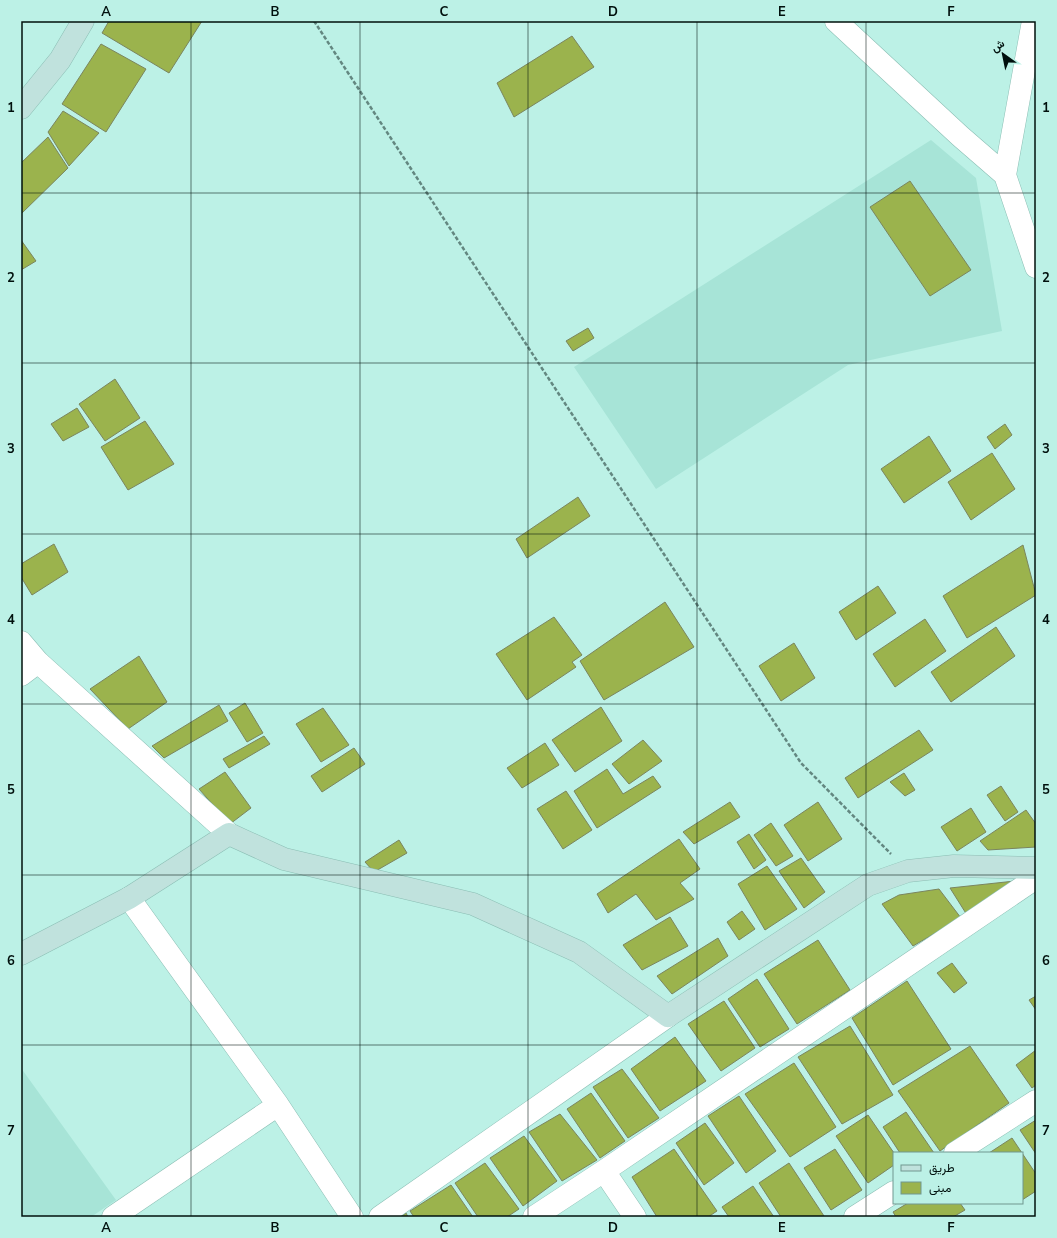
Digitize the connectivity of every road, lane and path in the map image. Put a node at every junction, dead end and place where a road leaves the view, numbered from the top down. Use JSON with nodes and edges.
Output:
{"nodes":[{"id":1,"x":83,"y":21,"type":"edge"},
{"id":2,"x":314,"y":21,"type":"edge"},
{"id":3,"x":836,"y":21,"type":"edge"},
{"id":4,"x":1033,"y":21,"type":"edge"},
{"id":5,"x":21,"y":108,"type":"edge"},
{"id":6,"x":1004,"y":175,"type":"junction"},
{"id":7,"x":1036,"y":267,"type":"edge"},
{"id":8,"x":21,"y":642,"type":"edge"},
{"id":9,"x":30,"y":669,"type":"edge"},
{"id":10,"x":229,"y":834,"type":"junction"},
{"id":11,"x":1036,"y":868,"type":"edge"},
{"id":12,"x":908,"y":871,"type":"junction"},
{"id":13,"x":1036,"y":878,"type":"edge"},
{"id":14,"x":129,"y":898,"type":"junction"},
{"id":15,"x":21,"y":954,"type":"edge"},
{"id":16,"x":668,"y":1016,"type":"junction"},
{"id":17,"x":1036,"y":1101,"type":"edge"},
{"id":18,"x":278,"y":1104,"type":"junction"},
{"id":19,"x":957,"y":1152,"type":"edge"},
{"id":20,"x":604,"y":1171,"type":"junction"},
{"id":21,"x":893,"y":1193,"type":"edge"},
{"id":22,"x":113,"y":1217,"type":"edge"},
{"id":23,"x":352,"y":1217,"type":"edge"},
{"id":24,"x":380,"y":1217,"type":"edge"},
{"id":25,"x":534,"y":1217,"type":"edge"},
{"id":26,"x":635,"y":1217,"type":"edge"},
{"id":27,"x":855,"y":1217,"type":"edge"}],
"edges":[{"from":1,"to":5,"type":"street"},
{"from":2,"to":12,"type":"path"},
{"from":3,"to":6,"type":"street"},
{"from":4,"to":6,"type":"street"},
{"from":6,"to":7,"type":"street"},
{"from":8,"to":9,"type":"street"},
{"from":9,"to":10,"type":"street"},
{"from":10,"to":14,"type":"street"},
{"from":10,"to":16,"type":"street"},
{"from":11,"to":12,"type":"street"},
{"from":12,"to":16,"type":"street"},
{"from":13,"to":20,"type":"street"},
{"from":14,"to":15,"type":"street"},
{"from":14,"to":18,"type":"street"},
{"from":16,"to":24,"type":"street"},
{"from":17,"to":19,"type":"street"},
{"from":18,"to":22,"type":"street"},
{"from":18,"to":23,"type":"street"},
{"from":20,"to":25,"type":"street"},
{"from":20,"to":26,"type":"street"},
{"from":21,"to":27,"type":"street"}]}
